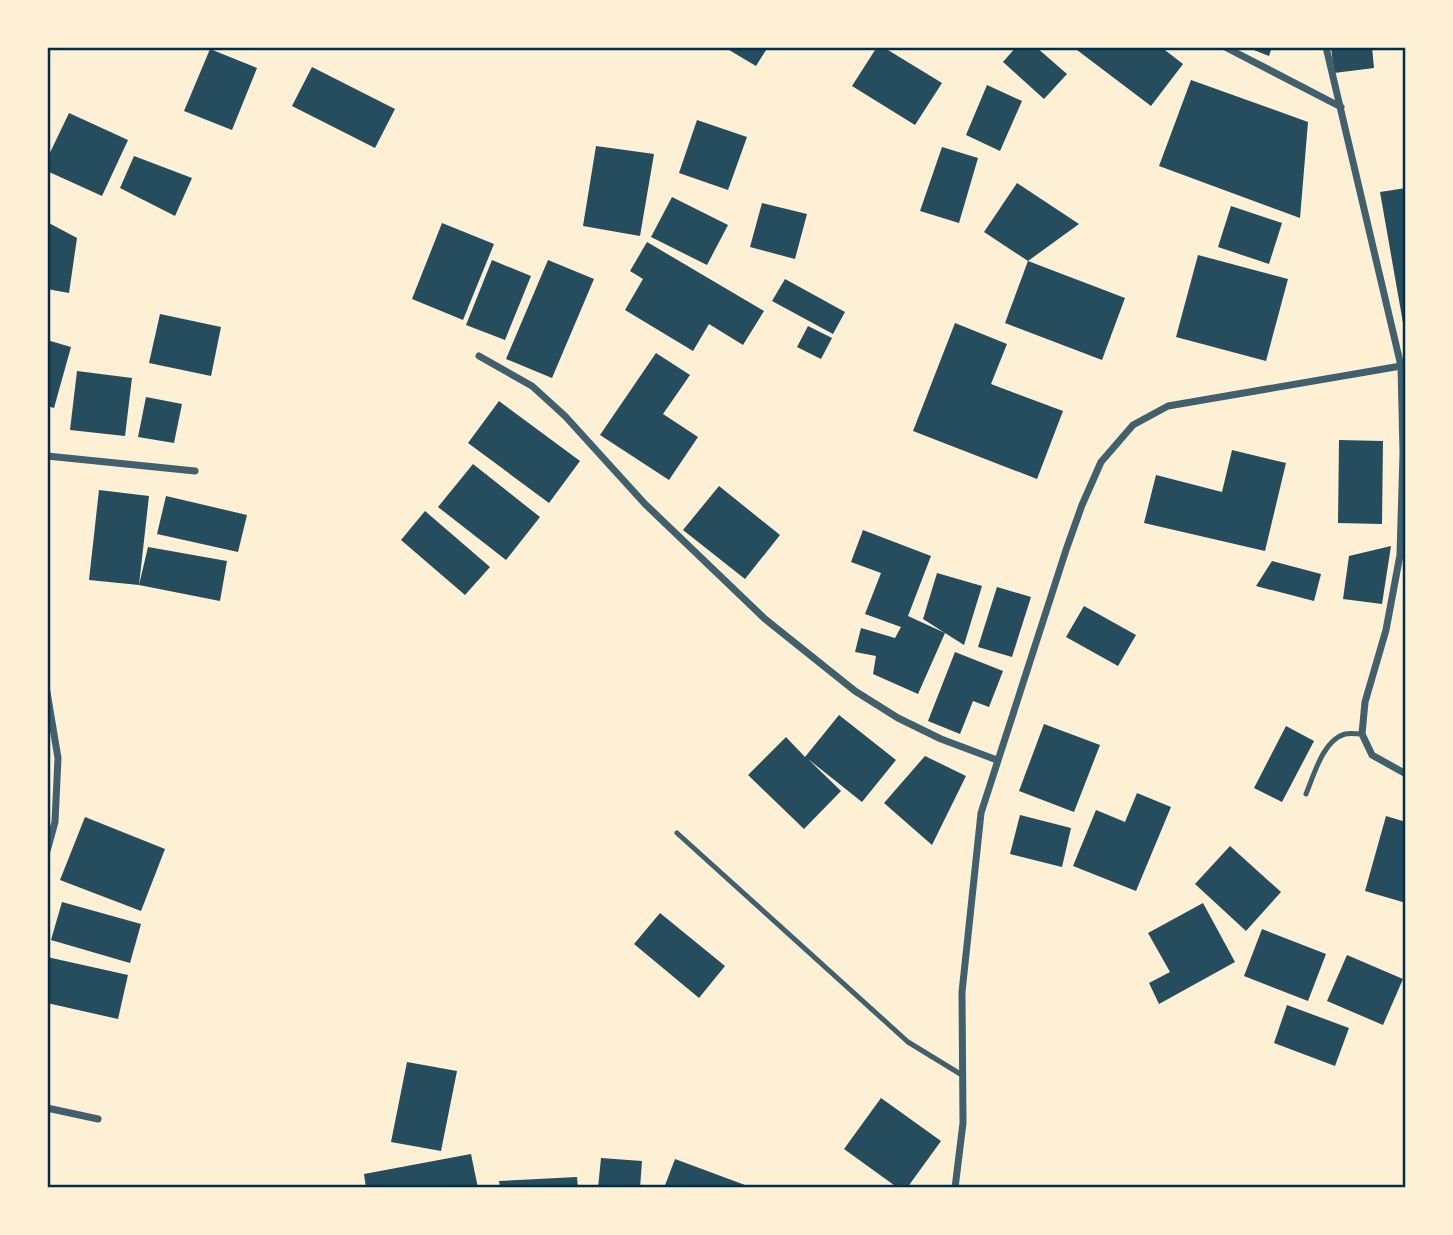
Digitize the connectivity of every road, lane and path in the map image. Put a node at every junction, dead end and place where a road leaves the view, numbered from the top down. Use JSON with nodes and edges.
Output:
{"nodes":[{"id":1,"x":1225,"y":47,"type":"edge"},
{"id":2,"x":1326,"y":47,"type":"edge"},
{"id":3,"x":1341,"y":107,"type":"junction"},
{"id":4,"x":479,"y":356,"type":"dead end"},
{"id":5,"x":1401,"y":366,"type":"junction"},
{"id":6,"x":1404,"y":433,"type":"edge"},
{"id":7,"x":47,"y":456,"type":"edge"},
{"id":8,"x":195,"y":471,"type":"dead end"},
{"id":9,"x":47,"y":692,"type":"edge"},
{"id":10,"x":1362,"y":734,"type":"junction"},
{"id":11,"x":997,"y":760,"type":"junction"},
{"id":12,"x":1406,"y":774,"type":"edge"},
{"id":13,"x":1306,"y":794,"type":"dead end"},
{"id":14,"x":677,"y":833,"type":"dead end"},
{"id":15,"x":47,"y":851,"type":"edge"},
{"id":16,"x":962,"y":1075,"type":"junction"},
{"id":17,"x":47,"y":1108,"type":"edge"},
{"id":18,"x":98,"y":1119,"type":"dead end"},
{"id":19,"x":955,"y":1188,"type":"edge"}],
"edges":[{"from":1,"to":3,"type":"street"},
{"from":2,"to":3,"type":"street"},
{"from":3,"to":5,"type":"street"},
{"from":4,"to":11,"type":"street"},
{"from":5,"to":6,"type":"street"},
{"from":5,"to":11,"type":"street"},
{"from":6,"to":10,"type":"street"},
{"from":7,"to":8,"type":"street"},
{"from":9,"to":15,"type":"street"},
{"from":10,"to":12,"type":"street"},
{"from":10,"to":13,"type":"lane"},
{"from":11,"to":16,"type":"street"},
{"from":14,"to":16,"type":"lane"},
{"from":16,"to":19,"type":"street"},
{"from":17,"to":18,"type":"street"}]}
